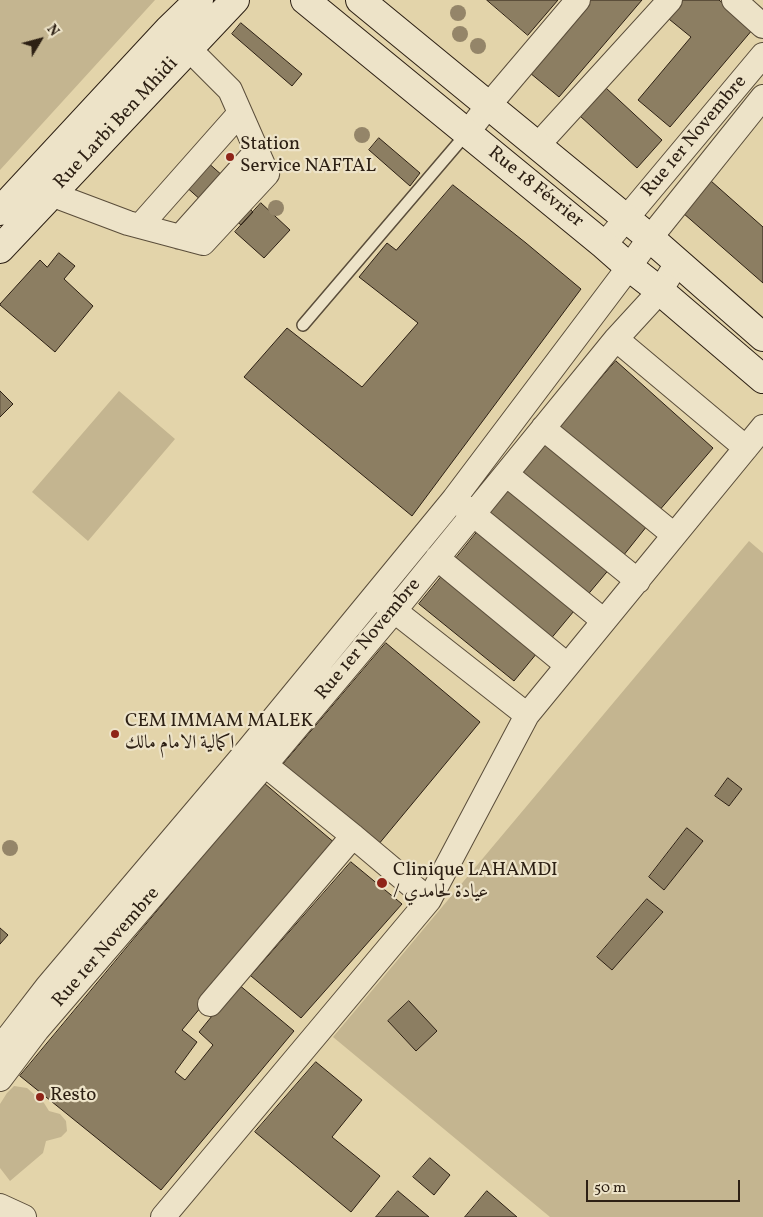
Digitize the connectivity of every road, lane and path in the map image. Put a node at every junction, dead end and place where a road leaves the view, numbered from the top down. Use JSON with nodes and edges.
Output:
{"nodes":[{"id":1,"x":199,"y":0,"type":"edge"},
{"id":2,"x":235,"y":0,"type":"edge"},
{"id":3,"x":305,"y":0,"type":"edge"},
{"id":4,"x":360,"y":0,"type":"edge"},
{"id":5,"x":578,"y":0,"type":"edge"},
{"id":6,"x":670,"y":0,"type":"edge"},
{"id":7,"x":734,"y":0,"type":"edge"},
{"id":8,"x":763,"y":26,"type":"edge"},
{"id":9,"x":170,"y":29,"type":"junction"},
{"id":10,"x":189,"y":48,"type":"junction"},
{"id":11,"x":763,"y":55,"type":"edge"},
{"id":12,"x":763,"y":96,"type":"edge"},
{"id":13,"x":488,"y":106,"type":"junction"},
{"id":14,"x":240,"y":113,"type":"junction"},
{"id":15,"x":467,"y":133,"type":"junction"},
{"id":16,"x":538,"y":146,"type":"junction"},
{"id":17,"x":41,"y":185,"type":"junction"},
{"id":18,"x":0,"y":211,"type":"edge"},
{"id":19,"x":626,"y":219,"type":"junction"},
{"id":20,"x":140,"y":226,"type":"junction"},
{"id":21,"x":650,"y":238,"type":"junction"},
{"id":22,"x":604,"y":245,"type":"junction"},
{"id":23,"x":0,"y":249,"type":"edge"},
{"id":24,"x":677,"y":263,"type":"junction"},
{"id":25,"x":629,"y":267,"type":"junction"},
{"id":26,"x":660,"y":291,"type":"junction"},
{"id":27,"x":303,"y":325,"type":"dead end"},
{"id":28,"x":763,"y":337,"type":"edge"},
{"id":29,"x":616,"y":338,"type":"junction"},
{"id":30,"x":761,"y":373,"type":"edge"},
{"id":31,"x":763,"y":427,"type":"edge"},
{"id":32,"x":543,"y":428,"type":"junction"},
{"id":33,"x":746,"y":448,"type":"junction"},
{"id":34,"x":506,"y":474,"type":"junction"},
{"id":35,"x":454,"y":499,"type":"junction"},
{"id":36,"x":473,"y":514,"type":"junction"},
{"id":37,"x":674,"y":534,"type":"junction"},
{"id":38,"x":437,"y":558,"type":"junction"},
{"id":39,"x":638,"y":581,"type":"junction"},
{"id":40,"x":375,"y":595,"type":"junction"},
{"id":41,"x":395,"y":610,"type":"junction"},
{"id":42,"x":604,"y":621,"type":"junction"},
{"id":43,"x":567,"y":665,"type":"junction"},
{"id":44,"x":311,"y":674,"type":"junction"},
{"id":45,"x":330,"y":688,"type":"junction"},
{"id":46,"x":528,"y":715,"type":"junction"},
{"id":47,"x":256,"y":758,"type":"junction"},
{"id":48,"x":354,"y":836,"type":"junction"},
{"id":49,"x":429,"y":900,"type":"junction"},
{"id":50,"x":210,"y":1004,"type":"dead end"},
{"id":51,"x":0,"y":1048,"type":"edge"},
{"id":52,"x":0,"y":1078,"type":"edge"},
{"id":53,"x":0,"y":1206,"type":"edge"},
{"id":54,"x":24,"y":1217,"type":"edge"},
{"id":55,"x":163,"y":1217,"type":"edge"}],
"edges":[{"from":1,"to":9,"type":"street","name":"Rue Larbi Ben Mhidi"},
{"from":2,"to":10,"type":"street","name":"Rue Larbi Ben Mhidi"},
{"from":3,"to":15,"type":"street","name":"Rue 18 Février"},
{"from":4,"to":13,"type":"street","name":"Rue 18 Février"},
{"from":5,"to":13,"type":"street"},
{"from":6,"to":16,"type":"street"},
{"from":7,"to":8,"type":"street"},
{"from":9,"to":10,"type":"street"},
{"from":9,"to":17,"type":"street","name":"Rue Larbi Ben Mhidi"},
{"from":10,"to":14,"type":"street"},
{"from":10,"to":17,"type":"street","name":"Rue Larbi Ben Mhidi"},
{"from":11,"to":19,"type":"street","name":"Rue 1er Novembre"},
{"from":12,"to":21,"type":"street","name":"Rue 1er Novembre"},
{"from":13,"to":15,"type":"street"},
{"from":13,"to":16,"type":"street","name":"Rue 18 Février"},
{"from":14,"to":20,"type":"street"},
{"from":14,"to":20,"type":"street"},
{"from":15,"to":22,"type":"street","name":"Rue 18 Février"},
{"from":15,"to":27,"type":"lane"},
{"from":16,"to":19,"type":"street","name":"Rue 18 Février"},
{"from":17,"to":18,"type":"street","name":"Rue Larbi Ben Mhidi"},
{"from":17,"to":20,"type":"street"},
{"from":17,"to":23,"type":"street","name":"Rue Larbi Ben Mhidi"},
{"from":19,"to":21,"type":"street","name":"Rue 18 Février"},
{"from":19,"to":22,"type":"street","name":"Rue 1er Novembre"},
{"from":21,"to":24,"type":"street","name":"Rue 18 Février"},
{"from":21,"to":25,"type":"street","name":"Rue 1er Novembre"},
{"from":22,"to":25,"type":"street","name":"Rue 18 Février"},
{"from":24,"to":26,"type":"street","name":"Rue 1er Novembre"},
{"from":24,"to":28,"type":"street","name":"Rue 18 Février"},
{"from":25,"to":26,"type":"street","name":"Rue 18 Février"},
{"from":25,"to":35,"type":"street","name":"Rue 1er Novembre"},
{"from":26,"to":29,"type":"street","name":"Rue 1er Novembre"},
{"from":26,"to":30,"type":"street","name":"Rue 18 Février"},
{"from":29,"to":32,"type":"street","name":"Rue 1er Novembre"},
{"from":29,"to":33,"type":"street"},
{"from":31,"to":33,"type":"street"},
{"from":32,"to":34,"type":"street","name":"Rue 1er Novembre"},
{"from":32,"to":37,"type":"street"},
{"from":33,"to":37,"type":"street"},
{"from":34,"to":36,"type":"street","name":"Rue 1er Novembre"},
{"from":34,"to":39,"type":"street"},
{"from":35,"to":36,"type":"street"},
{"from":35,"to":40,"type":"street","name":"Rue 1er Novembre"},
{"from":36,"to":38,"type":"street","name":"Rue 1er Novembre"},
{"from":36,"to":42,"type":"street"},
{"from":37,"to":39,"type":"street"},
{"from":38,"to":41,"type":"street","name":"Rue 1er Novembre"},
{"from":38,"to":43,"type":"street"},
{"from":39,"to":42,"type":"street"},
{"from":40,"to":41,"type":"street"},
{"from":40,"to":44,"type":"street","name":"Rue 1er Novembre"},
{"from":41,"to":45,"type":"street","name":"Rue 1er Novembre"},
{"from":41,"to":46,"type":"street"},
{"from":42,"to":43,"type":"street"},
{"from":43,"to":46,"type":"street"},
{"from":44,"to":45,"type":"street"},
{"from":44,"to":47,"type":"street","name":"Rue 1er Novembre"},
{"from":45,"to":47,"type":"street","name":"Rue 1er Novembre"},
{"from":46,"to":49,"type":"street"},
{"from":47,"to":48,"type":"street"},
{"from":47,"to":51,"type":"street","name":"Rue 1er Novembre"},
{"from":47,"to":52,"type":"street","name":"Rue 1er Novembre"},
{"from":48,"to":49,"type":"street"},
{"from":48,"to":50,"type":"street"},
{"from":49,"to":55,"type":"street"},
{"from":53,"to":54,"type":"street"}]}
